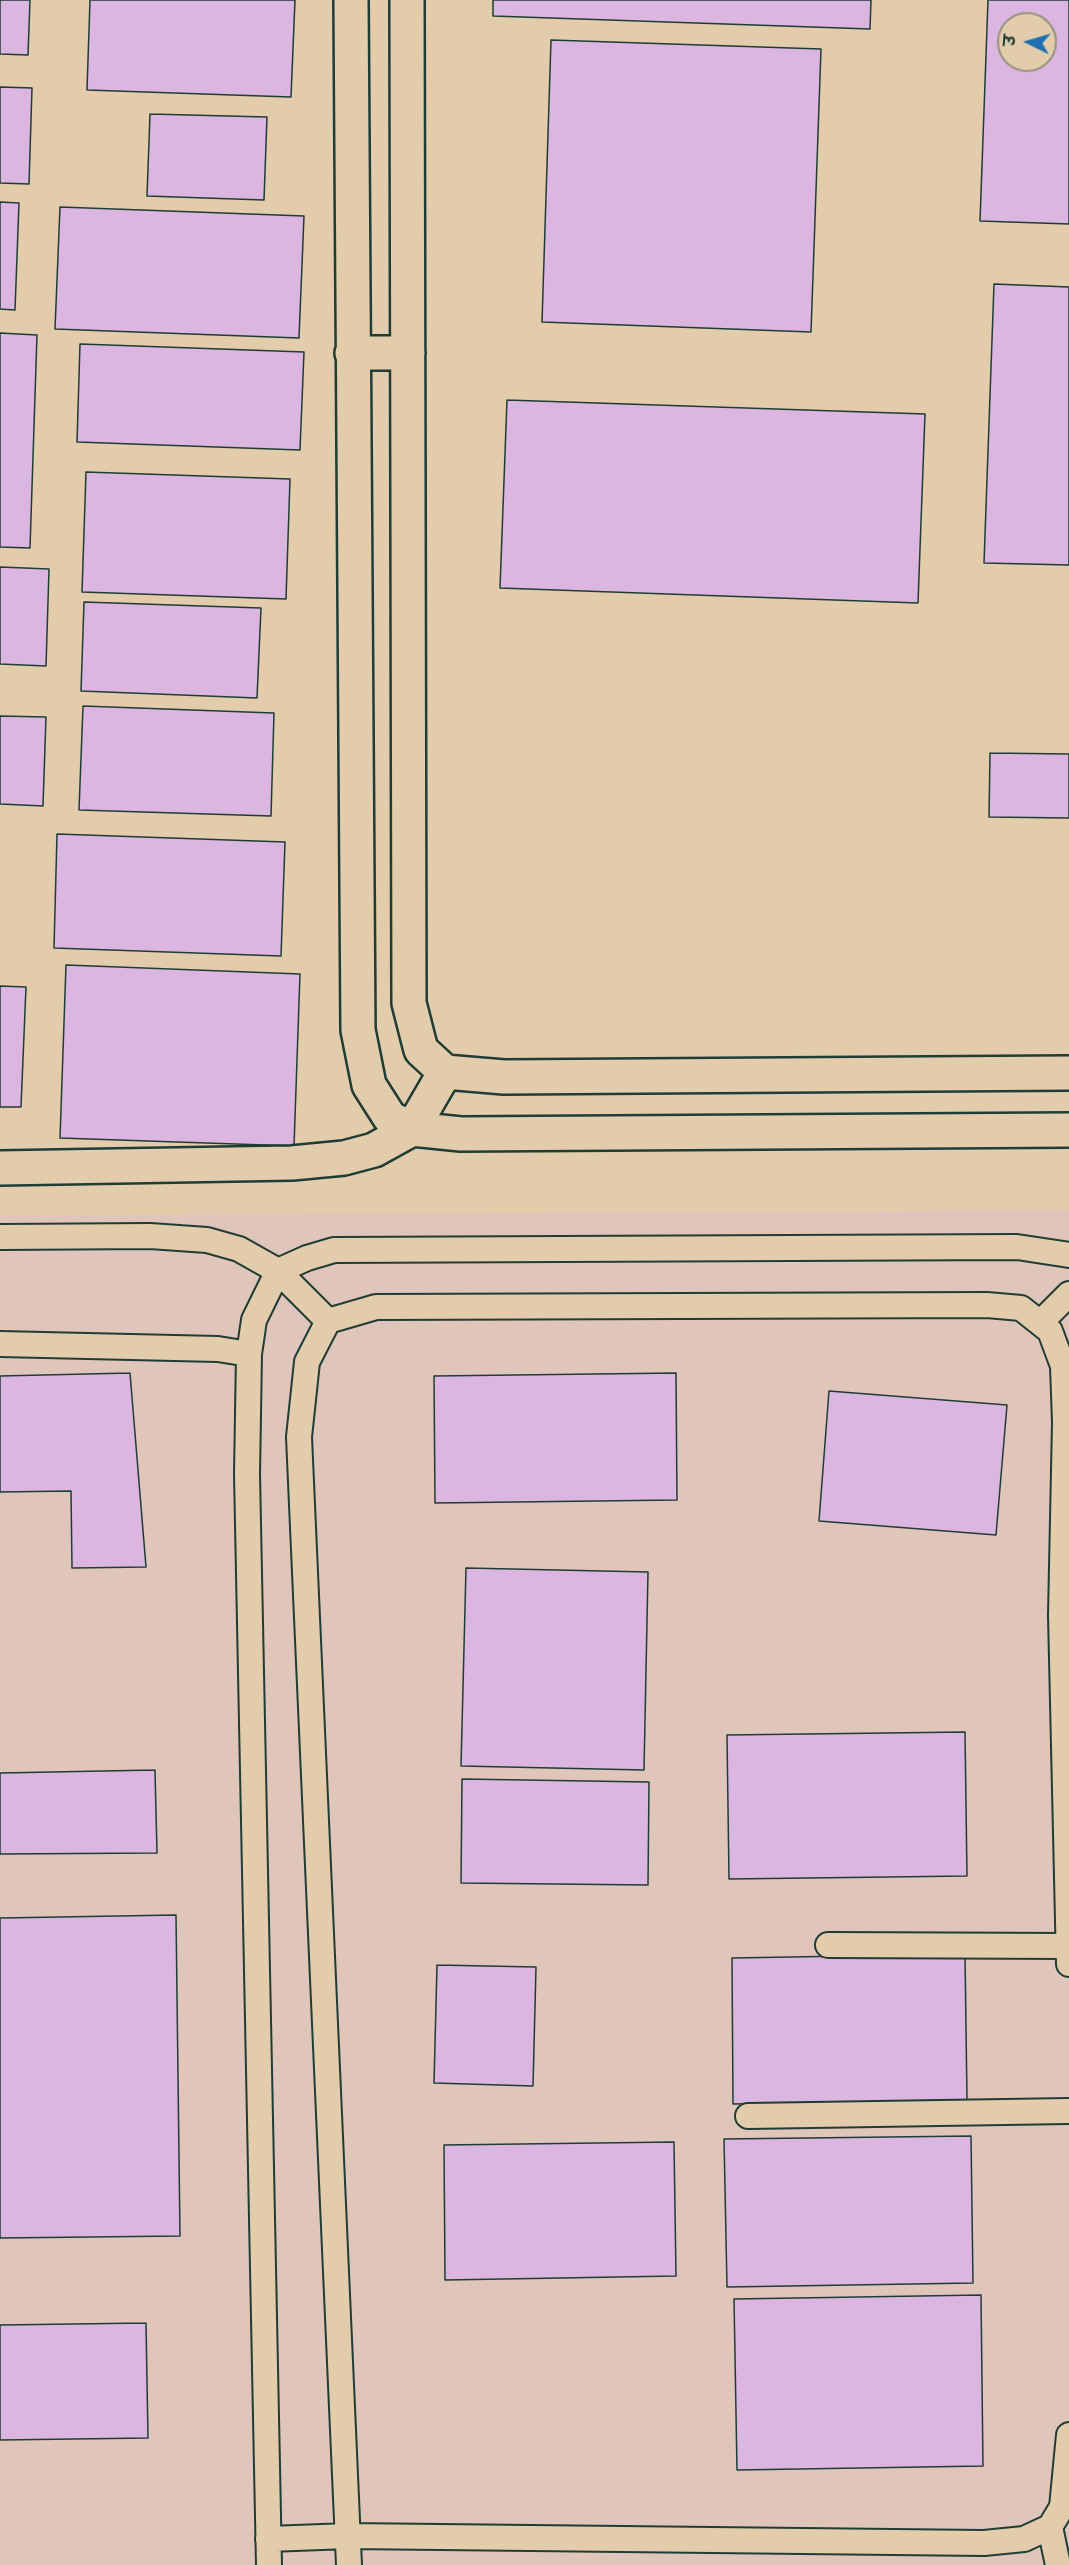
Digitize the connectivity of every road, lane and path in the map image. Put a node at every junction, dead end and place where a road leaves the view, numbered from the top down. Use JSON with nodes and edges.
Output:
{"nodes":[{"id":1,"x":351,"y":0,"type":"edge"},
{"id":2,"x":407,"y":0,"type":"edge"},
{"id":3,"x":352,"y":353,"type":"junction"},
{"id":4,"x":408,"y":353,"type":"junction"},
{"id":5,"x":445,"y":1072,"type":"junction"},
{"id":6,"x":1069,"y":1073,"type":"edge"},
{"id":7,"x":412,"y":1129,"type":"junction"},
{"id":8,"x":1069,"y":1130,"type":"edge"},
{"id":9,"x":0,"y":1168,"type":"edge"},
{"id":10,"x":0,"y":1237,"type":"edge"},
{"id":11,"x":1069,"y":1255,"type":"edge"},
{"id":12,"x":278,"y":1271,"type":"junction"},
{"id":13,"x":1069,"y":1294,"type":"edge"},
{"id":14,"x":328,"y":1321,"type":"junction"},
{"id":15,"x":1040,"y":1323,"type":"junction"},
{"id":16,"x":0,"y":1344,"type":"edge"},
{"id":17,"x":249,"y":1354,"type":"junction"},
{"id":18,"x":1065,"y":1615,"type":"edge"},
{"id":19,"x":828,"y":1945,"type":"dead end"},
{"id":20,"x":1069,"y":1946,"type":"edge"},
{"id":21,"x":1069,"y":1964,"type":"edge"},
{"id":22,"x":1069,"y":2112,"type":"edge"},
{"id":23,"x":748,"y":2116,"type":"dead end"},
{"id":24,"x":1069,"y":2435,"type":"edge"},
{"id":25,"x":1050,"y":2527,"type":"junction"},
{"id":26,"x":349,"y":2536,"type":"junction"},
{"id":27,"x":268,"y":2539,"type":"junction"},
{"id":28,"x":269,"y":2565,"type":"edge"},
{"id":29,"x":349,"y":2565,"type":"edge"},
{"id":30,"x":1058,"y":2565,"type":"edge"}],
"edges":[{"from":1,"to":3,"type":"street"},
{"from":2,"to":4,"type":"street"},
{"from":3,"to":4,"type":"street"},
{"from":3,"to":7,"type":"street"},
{"from":4,"to":5,"type":"street"},
{"from":5,"to":6,"type":"street"},
{"from":5,"to":7,"type":"street"},
{"from":7,"to":8,"type":"street"},
{"from":7,"to":9,"type":"street"},
{"from":10,"to":12,"type":"lane"},
{"from":11,"to":12,"type":"lane"},
{"from":12,"to":14,"type":"lane"},
{"from":12,"to":17,"type":"lane"},
{"from":13,"to":15,"type":"lane"},
{"from":14,"to":15,"type":"lane"},
{"from":14,"to":26,"type":"lane"},
{"from":15,"to":18,"type":"lane"},
{"from":16,"to":17,"type":"lane"},
{"from":17,"to":27,"type":"lane"},
{"from":18,"to":20,"type":"lane"},
{"from":19,"to":20,"type":"lane"},
{"from":20,"to":21,"type":"lane"},
{"from":22,"to":23,"type":"lane"},
{"from":24,"to":25,"type":"lane"},
{"from":25,"to":26,"type":"lane"},
{"from":25,"to":30,"type":"lane"},
{"from":26,"to":27,"type":"lane"},
{"from":26,"to":29,"type":"lane"},
{"from":27,"to":28,"type":"lane"}]}
